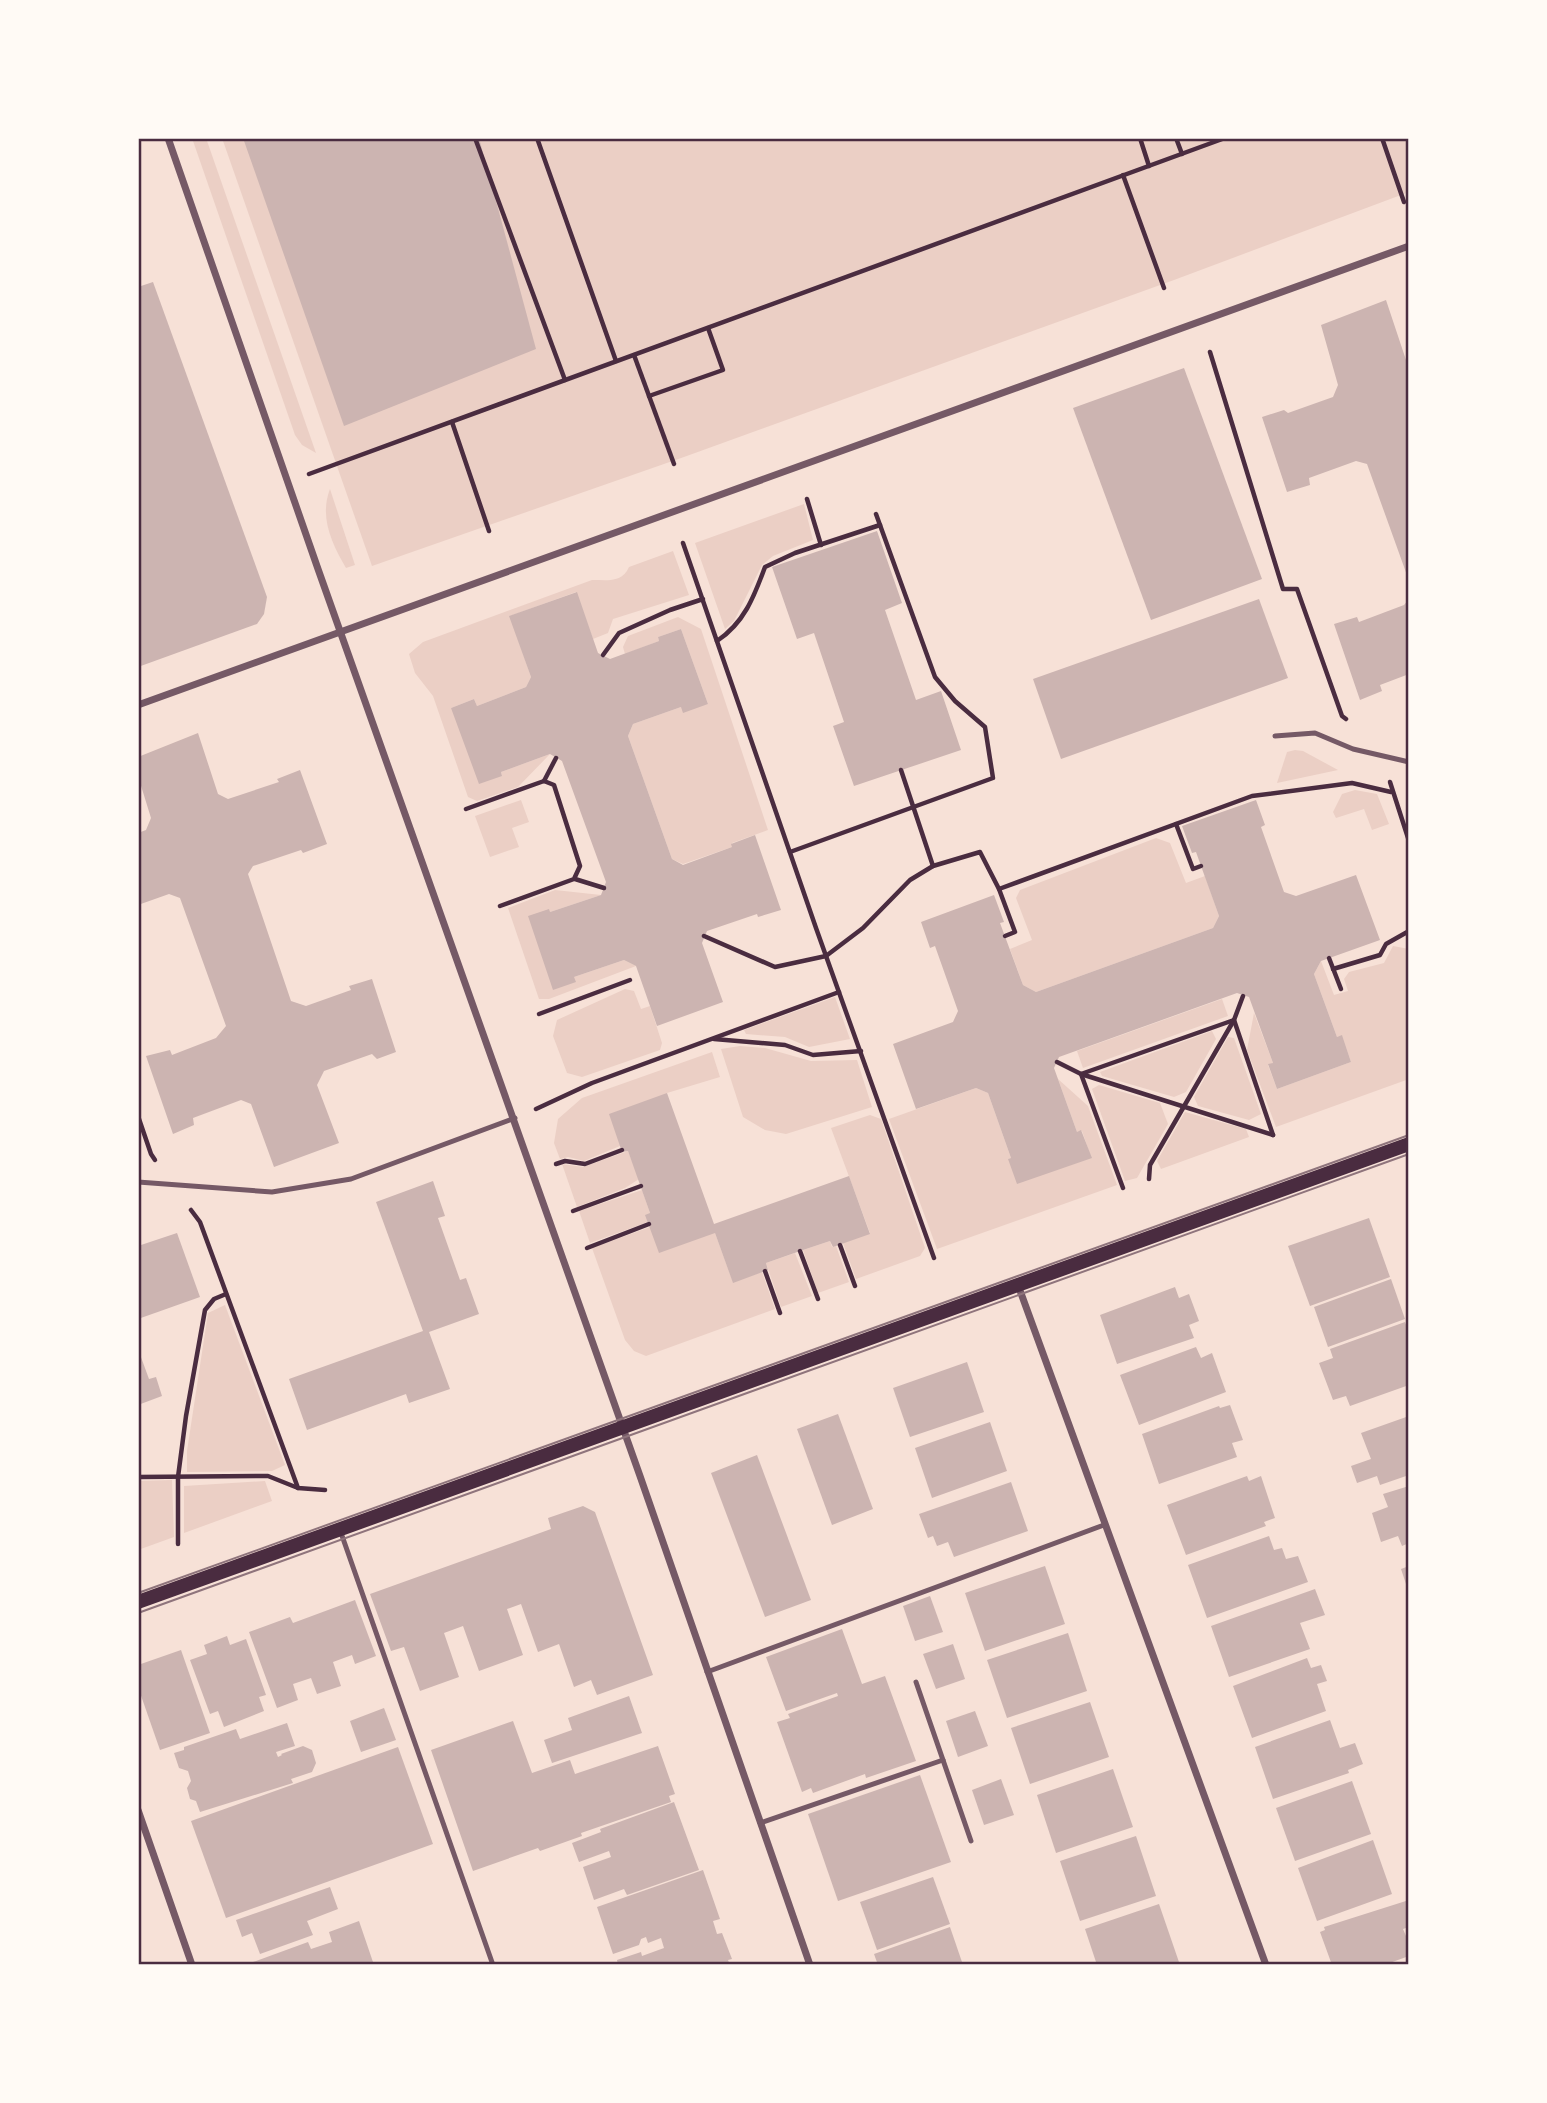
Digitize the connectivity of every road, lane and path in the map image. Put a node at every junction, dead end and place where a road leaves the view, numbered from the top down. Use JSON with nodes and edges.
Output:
{"nodes":[{"id":1,"x":168,"y":138,"type":"edge"},
{"id":2,"x":475,"y":138,"type":"edge"},
{"id":3,"x":537,"y":138,"type":"edge"},
{"id":4,"x":1140,"y":138,"type":"edge"},
{"id":5,"x":1176,"y":138,"type":"edge"},
{"id":6,"x":1225,"y":138,"type":"edge"},
{"id":7,"x":1382,"y":138,"type":"edge"},
{"id":8,"x":1182,"y":154,"type":"junction"},
{"id":9,"x":1149,"y":166,"type":"junction"},
{"id":10,"x":1124,"y":175,"type":"junction"},
{"id":11,"x":1404,"y":202,"type":"dead end"},
{"id":12,"x":1409,"y":246,"type":"edge"},
{"id":13,"x":1164,"y":288,"type":"dead end"},
{"id":14,"x":708,"y":328,"type":"junction"},
{"id":15,"x":1210,"y":352,"type":"dead end"},
{"id":16,"x":634,"y":355,"type":"junction"},
{"id":17,"x":616,"y":361,"type":"junction"},
{"id":18,"x":565,"y":380,"type":"junction"},
{"id":19,"x":649,"y":396,"type":"junction"},
{"id":20,"x":452,"y":422,"type":"junction"},
{"id":21,"x":674,"y":464,"type":"dead end"},
{"id":22,"x":288,"y":482,"type":"junction"},
{"id":23,"x":807,"y":499,"type":"dead end"},
{"id":24,"x":876,"y":514,"type":"dead end"},
{"id":25,"x":880,"y":525,"type":"junction"},
{"id":26,"x":489,"y":531,"type":"dead end"},
{"id":27,"x":683,"y":544,"type":"dead end"},
{"id":28,"x":821,"y":545,"type":"junction"},
{"id":29,"x":703,"y":599,"type":"junction"},
{"id":30,"x":341,"y":631,"type":"junction"},
{"id":31,"x":717,"y":641,"type":"junction"},
{"id":32,"x":603,"y":655,"type":"dead end"},
{"id":33,"x":138,"y":705,"type":"edge"},
{"id":34,"x":1350,"y":722,"type":"dead end"},
{"id":35,"x":1275,"y":736,"type":"dead end"},
{"id":36,"x":556,"y":758,"type":"dead end"},
{"id":37,"x":1386,"y":758,"type":"junction"},
{"id":38,"x":1409,"y":762,"type":"edge"},
{"id":39,"x":901,"y":770,"type":"dead end"},
{"id":40,"x":544,"y":781,"type":"junction"},
{"id":41,"x":1391,"y":792,"type":"junction"},
{"id":42,"x":914,"y":807,"type":"junction"},
{"id":43,"x":466,"y":808,"type":"dead end"},
{"id":44,"x":1176,"y":824,"type":"junction"},
{"id":45,"x":1409,"y":841,"type":"edge"},
{"id":46,"x":790,"y":852,"type":"junction"},
{"id":47,"x":933,"y":866,"type":"junction"},
{"id":48,"x":1201,"y":866,"type":"dead end"},
{"id":49,"x":574,"y":879,"type":"junction"},
{"id":50,"x":604,"y":888,"type":"dead end"},
{"id":51,"x":999,"y":889,"type":"junction"},
{"id":52,"x":500,"y":906,"type":"dead end"},
{"id":53,"x":1409,"y":931,"type":"edge"},
{"id":54,"x":705,"y":936,"type":"dead end"},
{"id":55,"x":1005,"y":936,"type":"dead end"},
{"id":56,"x":826,"y":956,"type":"junction"},
{"id":57,"x":1329,"y":958,"type":"dead end"},
{"id":58,"x":1333,"y":969,"type":"junction"},
{"id":59,"x":630,"y":980,"type":"dead end"},
{"id":60,"x":1341,"y":989,"type":"dead end"},
{"id":61,"x":839,"y":992,"type":"junction"},
{"id":62,"x":1243,"y":996,"type":"dead end"},
{"id":63,"x":539,"y":1014,"type":"dead end"},
{"id":64,"x":1234,"y":1020,"type":"junction"},
{"id":65,"x":711,"y":1040,"type":"junction"},
{"id":66,"x":861,"y":1051,"type":"junction"},
{"id":67,"x":1057,"y":1062,"type":"dead end"},
{"id":68,"x":1081,"y":1073,"type":"junction"},
{"id":69,"x":1183,"y":1105,"type":"junction"},
{"id":70,"x":514,"y":1118,"type":"junction"},
{"id":71,"x":1409,"y":1144,"type":"edge"},
{"id":72,"x":622,"y":1150,"type":"dead end"},
{"id":73,"x":556,"y":1164,"type":"dead end"},
{"id":74,"x":1149,"y":1179,"type":"dead end"},
{"id":75,"x":138,"y":1182,"type":"edge"},
{"id":76,"x":641,"y":1186,"type":"dead end"},
{"id":77,"x":1123,"y":1188,"type":"dead end"},
{"id":78,"x":573,"y":1211,"type":"dead end"},
{"id":79,"x":200,"y":1222,"type":"dead end"},
{"id":80,"x":649,"y":1224,"type":"dead end"},
{"id":81,"x":840,"y":1245,"type":"dead end"},
{"id":82,"x":587,"y":1248,"type":"dead end"},
{"id":83,"x":800,"y":1251,"type":"dead end"},
{"id":84,"x":934,"y":1258,"type":"dead end"},
{"id":85,"x":765,"y":1271,"type":"dead end"},
{"id":86,"x":1018,"y":1285,"type":"junction"},
{"id":87,"x":855,"y":1286,"type":"dead end"},
{"id":88,"x":226,"y":1294,"type":"junction"},
{"id":89,"x":818,"y":1299,"type":"dead end"},
{"id":90,"x":780,"y":1313,"type":"dead end"},
{"id":91,"x":622,"y":1428,"type":"junction"},
{"id":92,"x":138,"y":1477,"type":"edge"},
{"id":93,"x":178,"y":1477,"type":"junction"},
{"id":94,"x":298,"y":1488,"type":"junction"},
{"id":95,"x":324,"y":1490,"type":"dead end"},
{"id":96,"x":1104,"y":1525,"type":"junction"},
{"id":97,"x":340,"y":1530,"type":"junction"},
{"id":98,"x":178,"y":1544,"type":"dead end"},
{"id":99,"x":138,"y":1602,"type":"edge"},
{"id":100,"x":707,"y":1672,"type":"junction"},
{"id":101,"x":916,"y":1682,"type":"dead end"},
{"id":102,"x":943,"y":1760,"type":"junction"},
{"id":103,"x":138,"y":1810,"type":"edge"},
{"id":104,"x":760,"y":1823,"type":"junction"},
{"id":105,"x":971,"y":1841,"type":"dead end"},
{"id":106,"x":192,"y":1965,"type":"edge"},
{"id":107,"x":493,"y":1965,"type":"edge"},
{"id":108,"x":810,"y":1965,"type":"edge"},
{"id":109,"x":1266,"y":1965,"type":"edge"}],
"edges":[{"from":1,"to":22,"type":"street"},
{"from":2,"to":18,"type":"path"},
{"from":3,"to":17,"type":"path"},
{"from":4,"to":9,"type":"path"},
{"from":5,"to":8,"type":"path"},
{"from":6,"to":8,"type":"path"},
{"from":7,"to":11,"type":"path"},
{"from":8,"to":9,"type":"path"},
{"from":9,"to":10,"type":"path"},
{"from":10,"to":13,"type":"path"},
{"from":10,"to":14,"type":"path"},
{"from":12,"to":30,"type":"street"},
{"from":14,"to":16,"type":"path"},
{"from":14,"to":19,"type":"path"},
{"from":15,"to":34,"type":"path"},
{"from":16,"to":17,"type":"path"},
{"from":16,"to":19,"type":"path"},
{"from":17,"to":18,"type":"path"},
{"from":18,"to":20,"type":"path"},
{"from":19,"to":21,"type":"path"},
{"from":20,"to":22,"type":"path"},
{"from":20,"to":26,"type":"path"},
{"from":22,"to":30,"type":"street"},
{"from":23,"to":28,"type":"path"},
{"from":24,"to":25,"type":"path"},
{"from":25,"to":28,"type":"path"},
{"from":25,"to":42,"type":"path"},
{"from":27,"to":29,"type":"path"},
{"from":28,"to":31,"type":"path"},
{"from":29,"to":31,"type":"path"},
{"from":29,"to":32,"type":"path"},
{"from":30,"to":33,"type":"street"},
{"from":30,"to":70,"type":"street"},
{"from":31,"to":46,"type":"path"},
{"from":35,"to":37,"type":"lane"},
{"from":36,"to":40,"type":"path"},
{"from":37,"to":38,"type":"lane"},
{"from":37,"to":41,"type":"path"},
{"from":39,"to":42,"type":"path"},
{"from":40,"to":43,"type":"path"},
{"from":40,"to":49,"type":"path"},
{"from":41,"to":44,"type":"path"},
{"from":41,"to":45,"type":"path"},
{"from":42,"to":46,"type":"path"},
{"from":42,"to":47,"type":"path"},
{"from":44,"to":48,"type":"path"},
{"from":44,"to":51,"type":"path"},
{"from":46,"to":56,"type":"path"},
{"from":47,"to":51,"type":"path"},
{"from":47,"to":56,"type":"path"},
{"from":49,"to":50,"type":"path"},
{"from":49,"to":52,"type":"path"},
{"from":51,"to":55,"type":"path"},
{"from":53,"to":58,"type":"path"},
{"from":54,"to":56,"type":"path"},
{"from":56,"to":61,"type":"path"},
{"from":57,"to":58,"type":"path"},
{"from":58,"to":60,"type":"path"},
{"from":59,"to":63,"type":"path"},
{"from":61,"to":65,"type":"path"},
{"from":61,"to":66,"type":"path"},
{"from":62,"to":64,"type":"path"},
{"from":64,"to":68,"type":"path"},
{"from":64,"to":69,"type":"path"},
{"from":64,"to":69,"type":"path"},
{"from":65,"to":66,"type":"path"},
{"from":65,"to":70,"type":"path"},
{"from":66,"to":84,"type":"path"},
{"from":67,"to":68,"type":"path"},
{"from":68,"to":69,"type":"path"},
{"from":68,"to":77,"type":"path"},
{"from":69,"to":74,"type":"path"},
{"from":70,"to":75,"type":"lane"},
{"from":70,"to":91,"type":"street"},
{"from":71,"to":86,"type":"main road"},
{"from":72,"to":73,"type":"path"},
{"from":76,"to":78,"type":"path"},
{"from":79,"to":88,"type":"path"},
{"from":80,"to":82,"type":"path"},
{"from":81,"to":87,"type":"path"},
{"from":83,"to":89,"type":"path"},
{"from":85,"to":90,"type":"path"},
{"from":86,"to":91,"type":"main road"},
{"from":86,"to":96,"type":"street"},
{"from":88,"to":93,"type":"path"},
{"from":88,"to":94,"type":"path"},
{"from":91,"to":97,"type":"main road"},
{"from":91,"to":100,"type":"street"},
{"from":92,"to":93,"type":"path"},
{"from":93,"to":94,"type":"path"},
{"from":93,"to":98,"type":"path"},
{"from":94,"to":95,"type":"path"},
{"from":96,"to":100,"type":"lane"},
{"from":96,"to":109,"type":"street"},
{"from":97,"to":99,"type":"main road"},
{"from":97,"to":107,"type":"lane"},
{"from":100,"to":104,"type":"street"},
{"from":101,"to":102,"type":"lane"},
{"from":102,"to":104,"type":"lane"},
{"from":102,"to":105,"type":"lane"},
{"from":103,"to":106,"type":"street"},
{"from":104,"to":108,"type":"street"}]}
